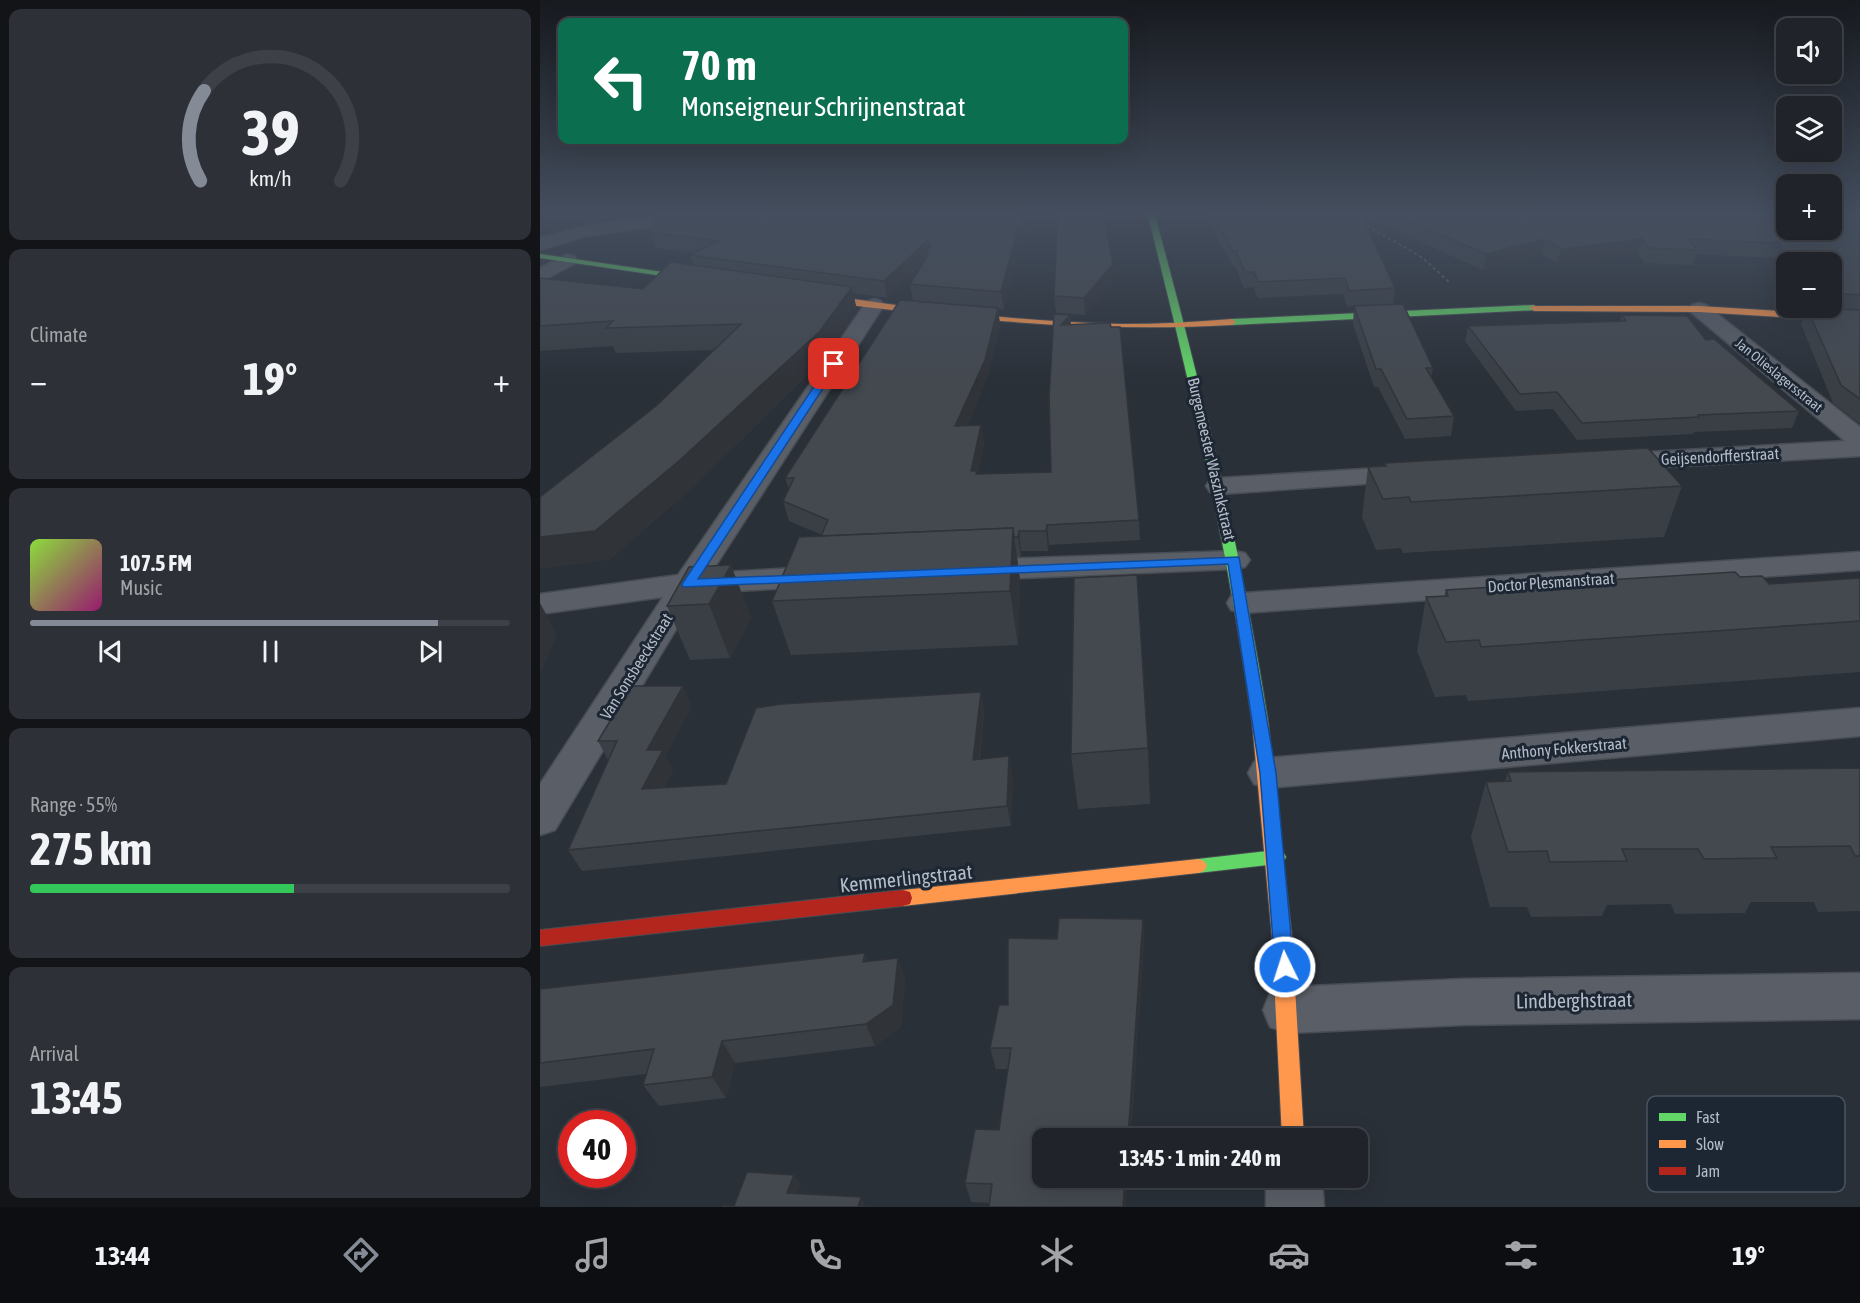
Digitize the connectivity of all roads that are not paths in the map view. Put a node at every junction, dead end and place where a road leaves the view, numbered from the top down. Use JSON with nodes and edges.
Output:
{"nodes":[{"id":1,"x":553,"y":268,"type":"edge"},
{"id":2,"x":625,"y":268,"type":"edge"},
{"id":3,"x":1165,"y":268,"type":"edge"},
{"id":4,"x":540,"y":276,"type":"edge"},
{"id":5,"x":721,"y":282,"type":"edge"},
{"id":6,"x":792,"y":293,"type":"edge"},
{"id":7,"x":874,"y":305,"type":"junction"},
{"id":8,"x":1699,"y":309,"type":"junction"},
{"id":9,"x":1860,"y":319,"type":"edge"},
{"id":10,"x":1181,"y":325,"type":"junction"},
{"id":11,"x":1860,"y":440,"type":"edge"},
{"id":12,"x":1860,"y":448,"type":"edge"},
{"id":13,"x":1587,"y":464,"type":"edge"},
{"id":14,"x":1432,"y":473,"type":"edge"},
{"id":15,"x":1220,"y":486,"type":"junction"},
{"id":16,"x":1234,"y":560,"type":"junction"},
{"id":17,"x":1860,"y":561,"type":"edge"},
{"id":18,"x":941,"y":572,"type":"edge"},
{"id":19,"x":859,"y":575,"type":"edge"},
{"id":20,"x":688,"y":584,"type":"junction"},
{"id":21,"x":1243,"y":603,"type":"junction"},
{"id":22,"x":540,"y":604,"type":"edge"},
{"id":23,"x":1860,"y":722,"type":"edge"},
{"id":24,"x":1268,"y":773,"type":"junction"},
{"id":25,"x":540,"y":818,"type":"edge"},
{"id":26,"x":1277,"y":857,"type":"junction"},
{"id":27,"x":540,"y":938,"type":"edge"},
{"id":28,"x":1860,"y":996,"type":"edge"},
{"id":29,"x":1288,"y":1010,"type":"junction"},
{"id":30,"x":1293,"y":1128,"type":"edge"},
{"id":31,"x":1294,"y":1188,"type":"edge"},
{"id":32,"x":1295,"y":1207,"type":"edge"}],
"edges":[{"from":1,"to":4,"type":"street"},
{"from":2,"to":5,"type":"street"},
{"from":3,"to":10,"type":"street","name":"Burgemeester Waszinkstraat"},
{"from":6,"to":7,"type":"street"},
{"from":7,"to":10,"type":"street"},
{"from":7,"to":20,"type":"street","name":"Van Sonsbeeckstraat"},
{"from":8,"to":9,"type":"street"},
{"from":8,"to":10,"type":"street"},
{"from":8,"to":11,"type":"street","name":"Jan Olieslagersstraat"},
{"from":10,"to":15,"type":"street","name":"Burgemeester Waszinkstraat"},
{"from":12,"to":13,"type":"street","name":"Geijsendorfferstraat"},
{"from":14,"to":15,"type":"street"},
{"from":15,"to":16,"type":"street","name":"Burgemeester Waszinkstraat"},
{"from":16,"to":18,"type":"street"},
{"from":16,"to":21,"type":"street","name":"Burgemeester Waszinkstraat"},
{"from":17,"to":21,"type":"street","name":"Doctor Plesmanstraat"},
{"from":19,"to":20,"type":"street"},
{"from":20,"to":22,"type":"street"},
{"from":20,"to":25,"type":"street","name":"Van Sonsbeeckstraat"},
{"from":21,"to":24,"type":"street","name":"Burgemeester Waszinkstraat"},
{"from":23,"to":24,"type":"street","name":"Anthony Fokkerstraat"},
{"from":24,"to":26,"type":"street","name":"Burgemeester Waszinkstraat"},
{"from":26,"to":27,"type":"street","name":"Kemmerlingstraat"},
{"from":26,"to":29,"type":"street","name":"Burgemeester Waszinkstraat"},
{"from":28,"to":29,"type":"street","name":"Lindberghstraat"},
{"from":29,"to":30,"type":"street","name":"Burgemeester Waszinkstraat"},
{"from":31,"to":32,"type":"street"}]}
